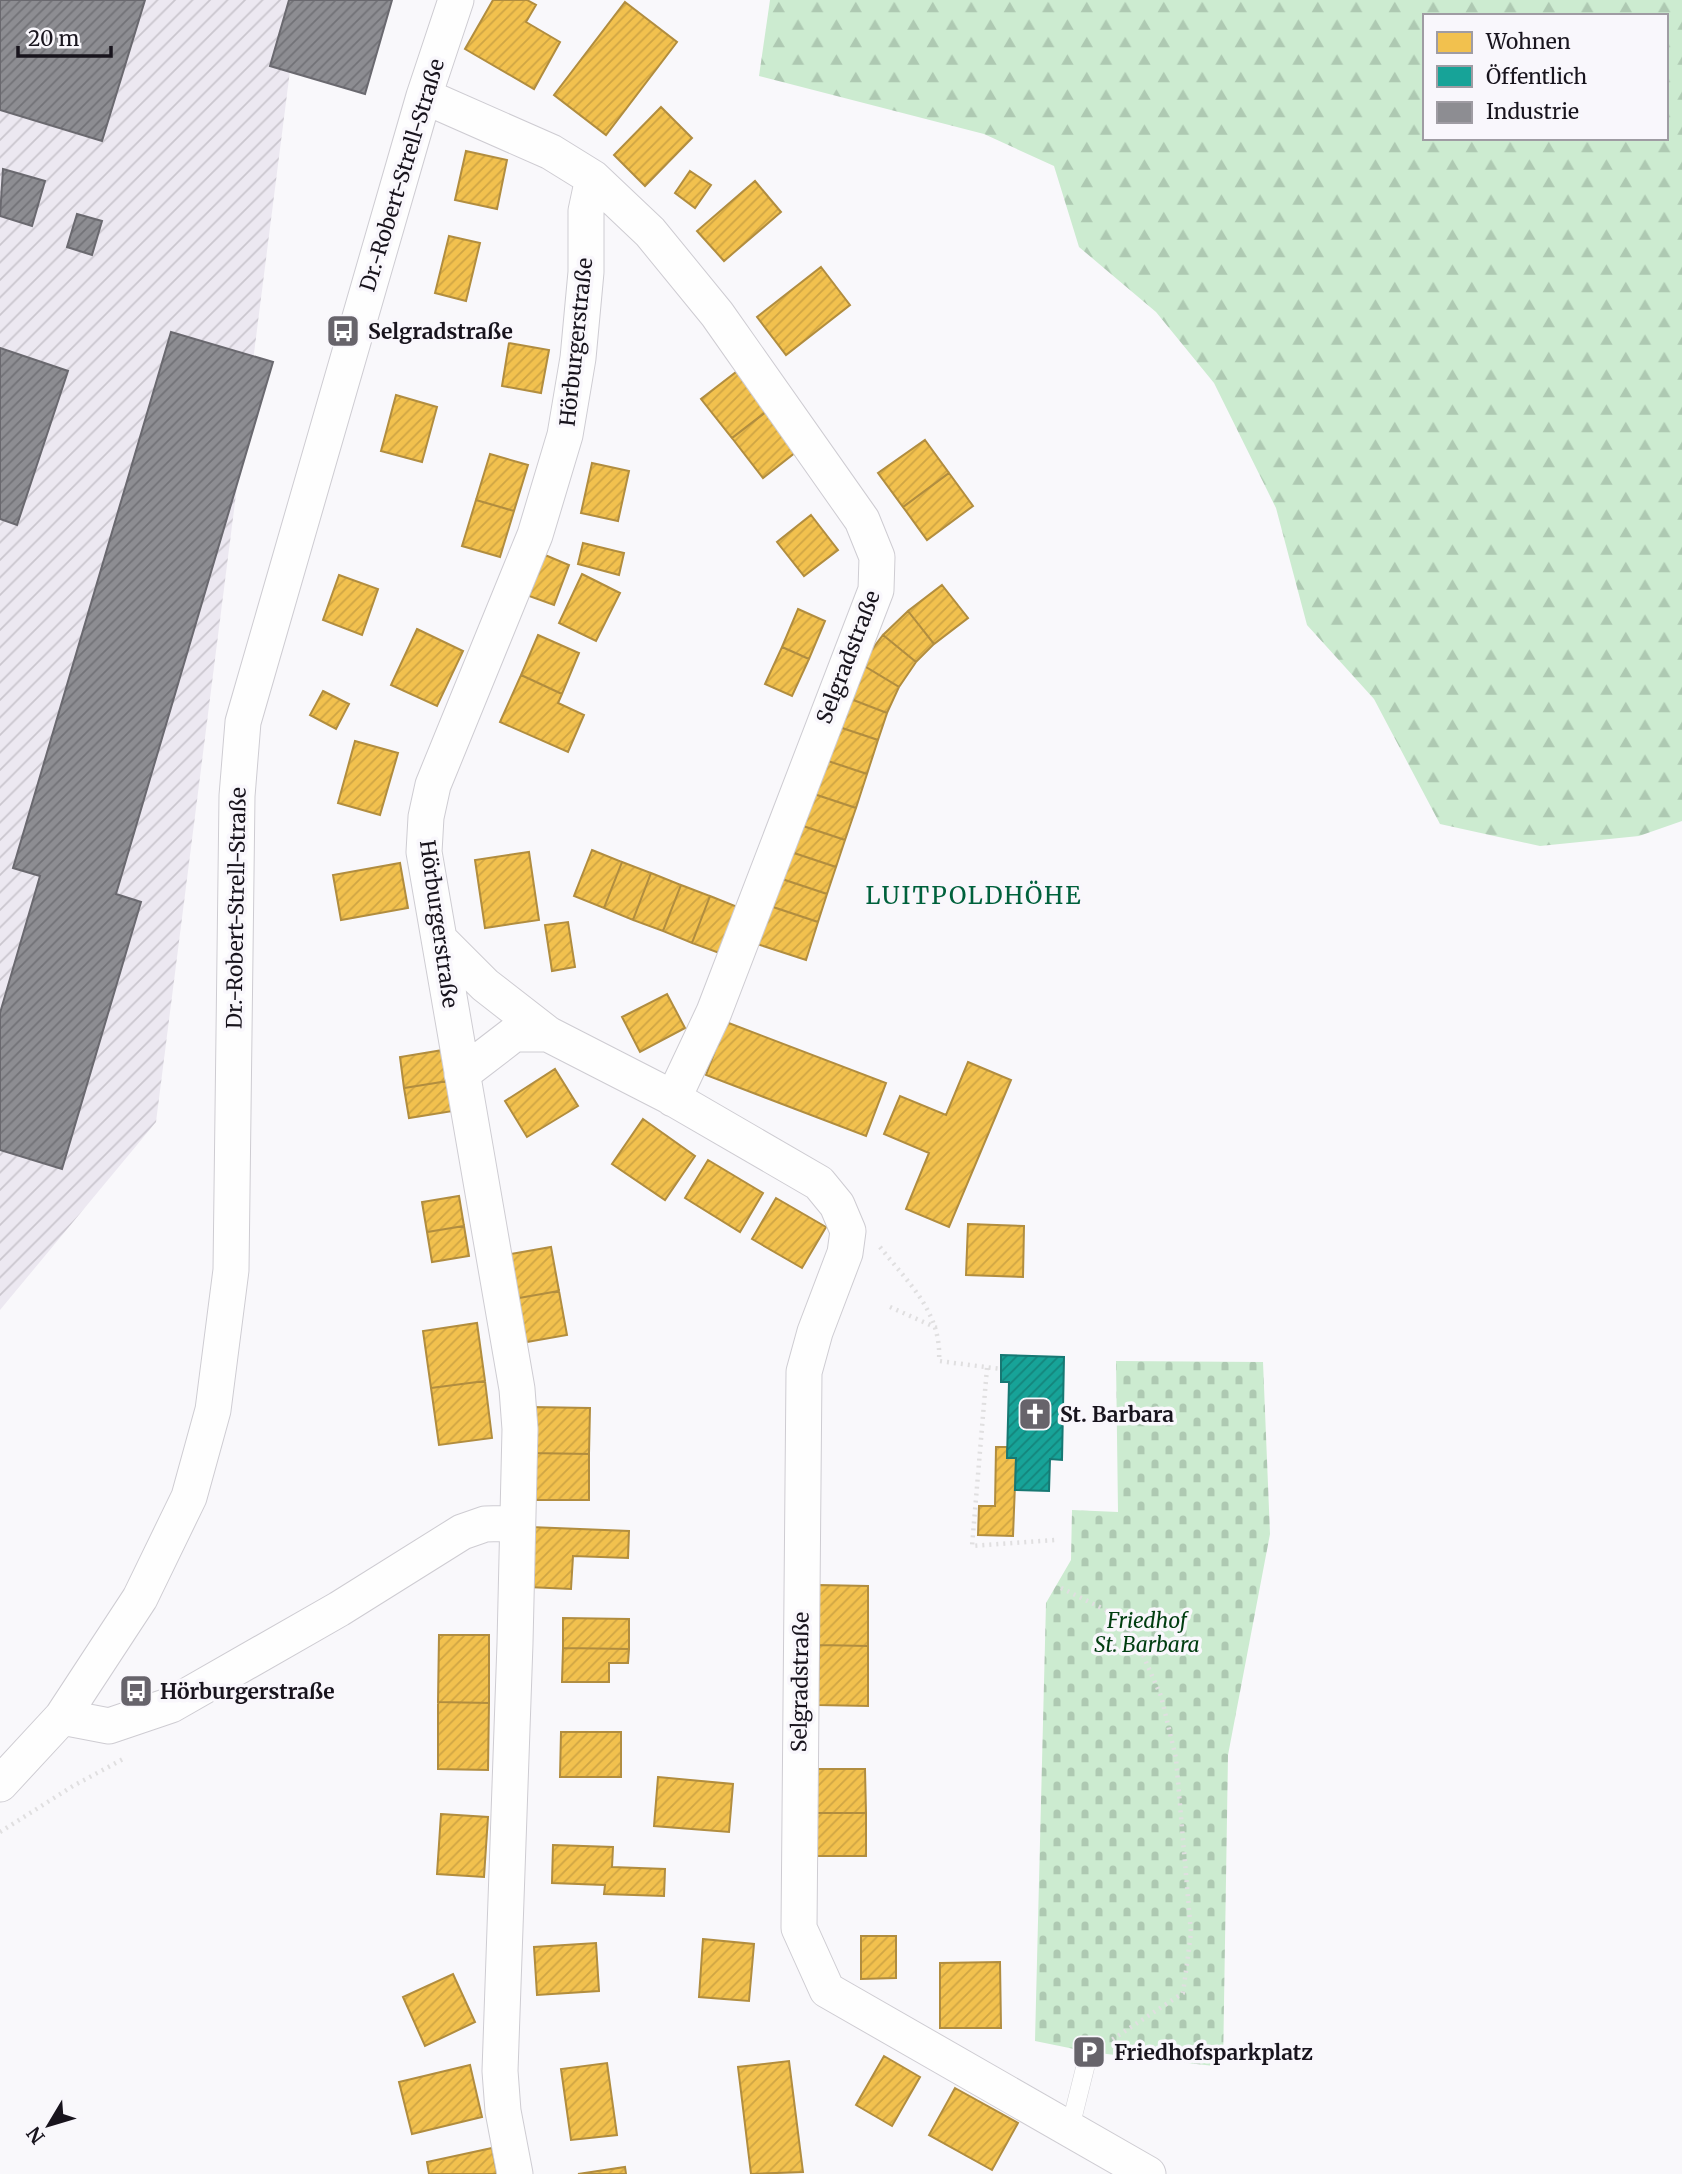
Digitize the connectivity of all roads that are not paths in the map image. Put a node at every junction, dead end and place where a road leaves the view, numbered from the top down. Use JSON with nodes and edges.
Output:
{"nodes":[{"id":1,"x":456,"y":0,"type":"edge"},
{"id":2,"x":424,"y":96,"type":"junction"},
{"id":3,"x":593,"y":178,"type":"junction"},
{"id":4,"x":439,"y":939,"type":"junction"},
{"id":5,"x":548,"y":1034,"type":"junction"},
{"id":6,"x":462,"y":1074,"type":"junction"},
{"id":7,"x":673,"y":1099,"type":"junction"},
{"id":8,"x":517,"y":1523,"type":"junction"},
{"id":9,"x":62,"y":1717,"type":"junction"},
{"id":10,"x":0,"y":1784,"type":"edge"},
{"id":11,"x":1089,"y":2052,"type":"road end"},
{"id":12,"x":1070,"y":2129,"type":"junction"},
{"id":13,"x":515,"y":2174,"type":"edge"},
{"id":14,"x":1148,"y":2174,"type":"edge"}],
"edges":[{"from":1,"to":2,"type":"street","name":"Dr.-Robert-Strell-Straße"},
{"from":2,"to":3,"type":"street","name":"Selgradstraße"},
{"from":2,"to":9,"type":"street","name":"Dr.-Robert-Strell-Straße"},
{"from":3,"to":4,"type":"street","name":"Hörburgerstraße"},
{"from":3,"to":7,"type":"street","name":"Selgradstraße"},
{"from":4,"to":5,"type":"street","name":"Selgradstraße"},
{"from":4,"to":6,"type":"street","name":"Hörburgerstraße"},
{"from":5,"to":6,"type":"street","name":"Selgradstraße"},
{"from":5,"to":7,"type":"street","name":"Selgradstraße"},
{"from":6,"to":8,"type":"street","name":"Hörburgerstraße"},
{"from":7,"to":12,"type":"street","name":"Selgradstraße"},
{"from":8,"to":9,"type":"street"},
{"from":8,"to":13,"type":"street","name":"Hörburgerstraße"},
{"from":9,"to":10,"type":"street","name":"Dr.-Robert-Strell-Straße"},
{"from":11,"to":12,"type":"lane"},
{"from":12,"to":14,"type":"street","name":"Selgradstraße"}]}
